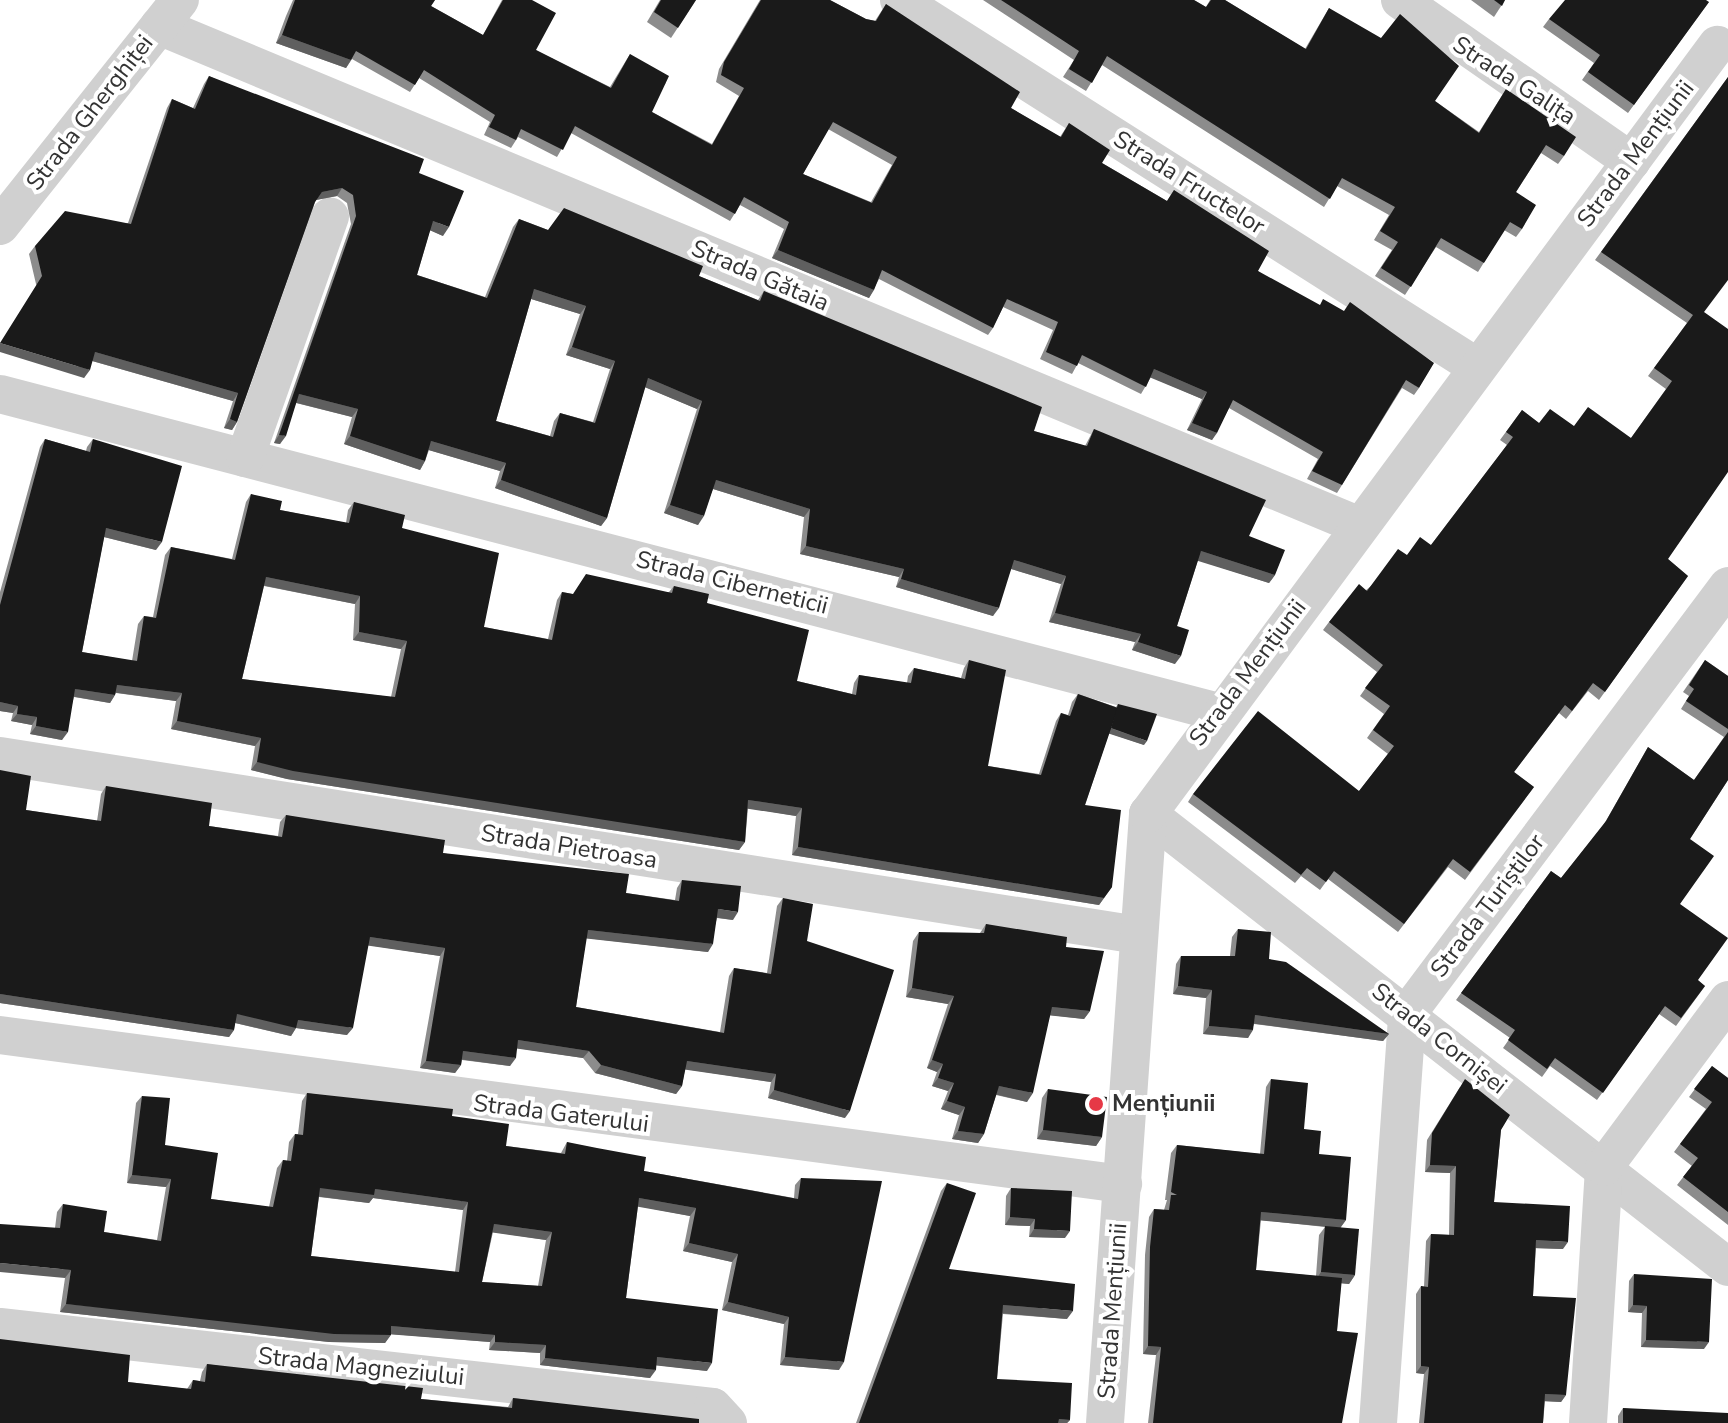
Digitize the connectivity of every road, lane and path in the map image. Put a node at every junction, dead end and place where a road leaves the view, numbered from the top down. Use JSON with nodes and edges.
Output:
{"nodes":[{"id":1,"x":899,"y":0,"type":"edge"},
{"id":2,"x":1400,"y":0,"type":"edge"},
{"id":3,"x":170,"y":13,"type":"edge"},
{"id":4,"x":1717,"y":45,"type":"dead end"},
{"id":5,"x":1631,"y":161,"type":"junction"},
{"id":6,"x":330,"y":217,"type":"dead end"},
{"id":7,"x":0,"y":226,"type":"edge"},
{"id":8,"x":1477,"y":367,"type":"junction"},
{"id":9,"x":0,"y":394,"type":"edge"},
{"id":10,"x":245,"y":458,"type":"junction"},
{"id":11,"x":1360,"y":526,"type":"junction"},
{"id":12,"x":1728,"y":586,"type":"edge"},
{"id":13,"x":1218,"y":712,"type":"junction"},
{"id":14,"x":0,"y":756,"type":"edge"},
{"id":15,"x":1148,"y":814,"type":"junction"},
{"id":16,"x":1138,"y":935,"type":"junction"},
{"id":17,"x":1728,"y":1000,"type":"edge"},
{"id":18,"x":1407,"y":1014,"type":"junction"},
{"id":19,"x":0,"y":1035,"type":"edge"},
{"id":20,"x":1604,"y":1167,"type":"junction"},
{"id":21,"x":1123,"y":1184,"type":"junction"},
{"id":22,"x":1728,"y":1267,"type":"edge"},
{"id":23,"x":0,"y":1327,"type":"edge"},
{"id":24,"x":725,"y":1417,"type":"edge"},
{"id":25,"x":1105,"y":1423,"type":"edge"},
{"id":26,"x":1378,"y":1423,"type":"edge"},
{"id":27,"x":1588,"y":1423,"type":"edge"}],
"edges":[{"from":1,"to":8,"type":"street","name":"Strada Fructelor"},
{"from":2,"to":5,"type":"street","name":"Strada Galița"},
{"from":3,"to":7,"type":"street","name":"Strada Gherghiței"},
{"from":3,"to":11,"type":"street","name":"Strada Gătaia"},
{"from":4,"to":5,"type":"street","name":"Strada Mențiunii"},
{"from":5,"to":8,"type":"street","name":"Strada Mențiunii"},
{"from":6,"to":10,"type":"street"},
{"from":8,"to":11,"type":"street","name":"Strada Mențiunii"},
{"from":9,"to":10,"type":"street","name":"Strada Ciberneticii"},
{"from":10,"to":13,"type":"street","name":"Strada Ciberneticii"},
{"from":11,"to":13,"type":"street","name":"Strada Mențiunii"},
{"from":12,"to":18,"type":"street","name":"Strada Turiștilor"},
{"from":13,"to":15,"type":"street","name":"Strada Mențiunii"},
{"from":14,"to":16,"type":"street","name":"Strada Pietroasa"},
{"from":15,"to":16,"type":"street","name":"Strada Mențiunii"},
{"from":15,"to":18,"type":"street","name":"Strada Cornișei"},
{"from":16,"to":21,"type":"street","name":"Strada Mențiunii"},
{"from":17,"to":20,"type":"street"},
{"from":18,"to":20,"type":"street","name":"Strada Cornișei"},
{"from":18,"to":26,"type":"street"},
{"from":19,"to":21,"type":"street","name":"Strada Gaterului"},
{"from":20,"to":22,"type":"street","name":"Strada Cornișei"},
{"from":20,"to":27,"type":"street"},
{"from":21,"to":25,"type":"street","name":"Strada Mențiunii"},
{"from":23,"to":24,"type":"street","name":"Strada Magneziului"}]}
